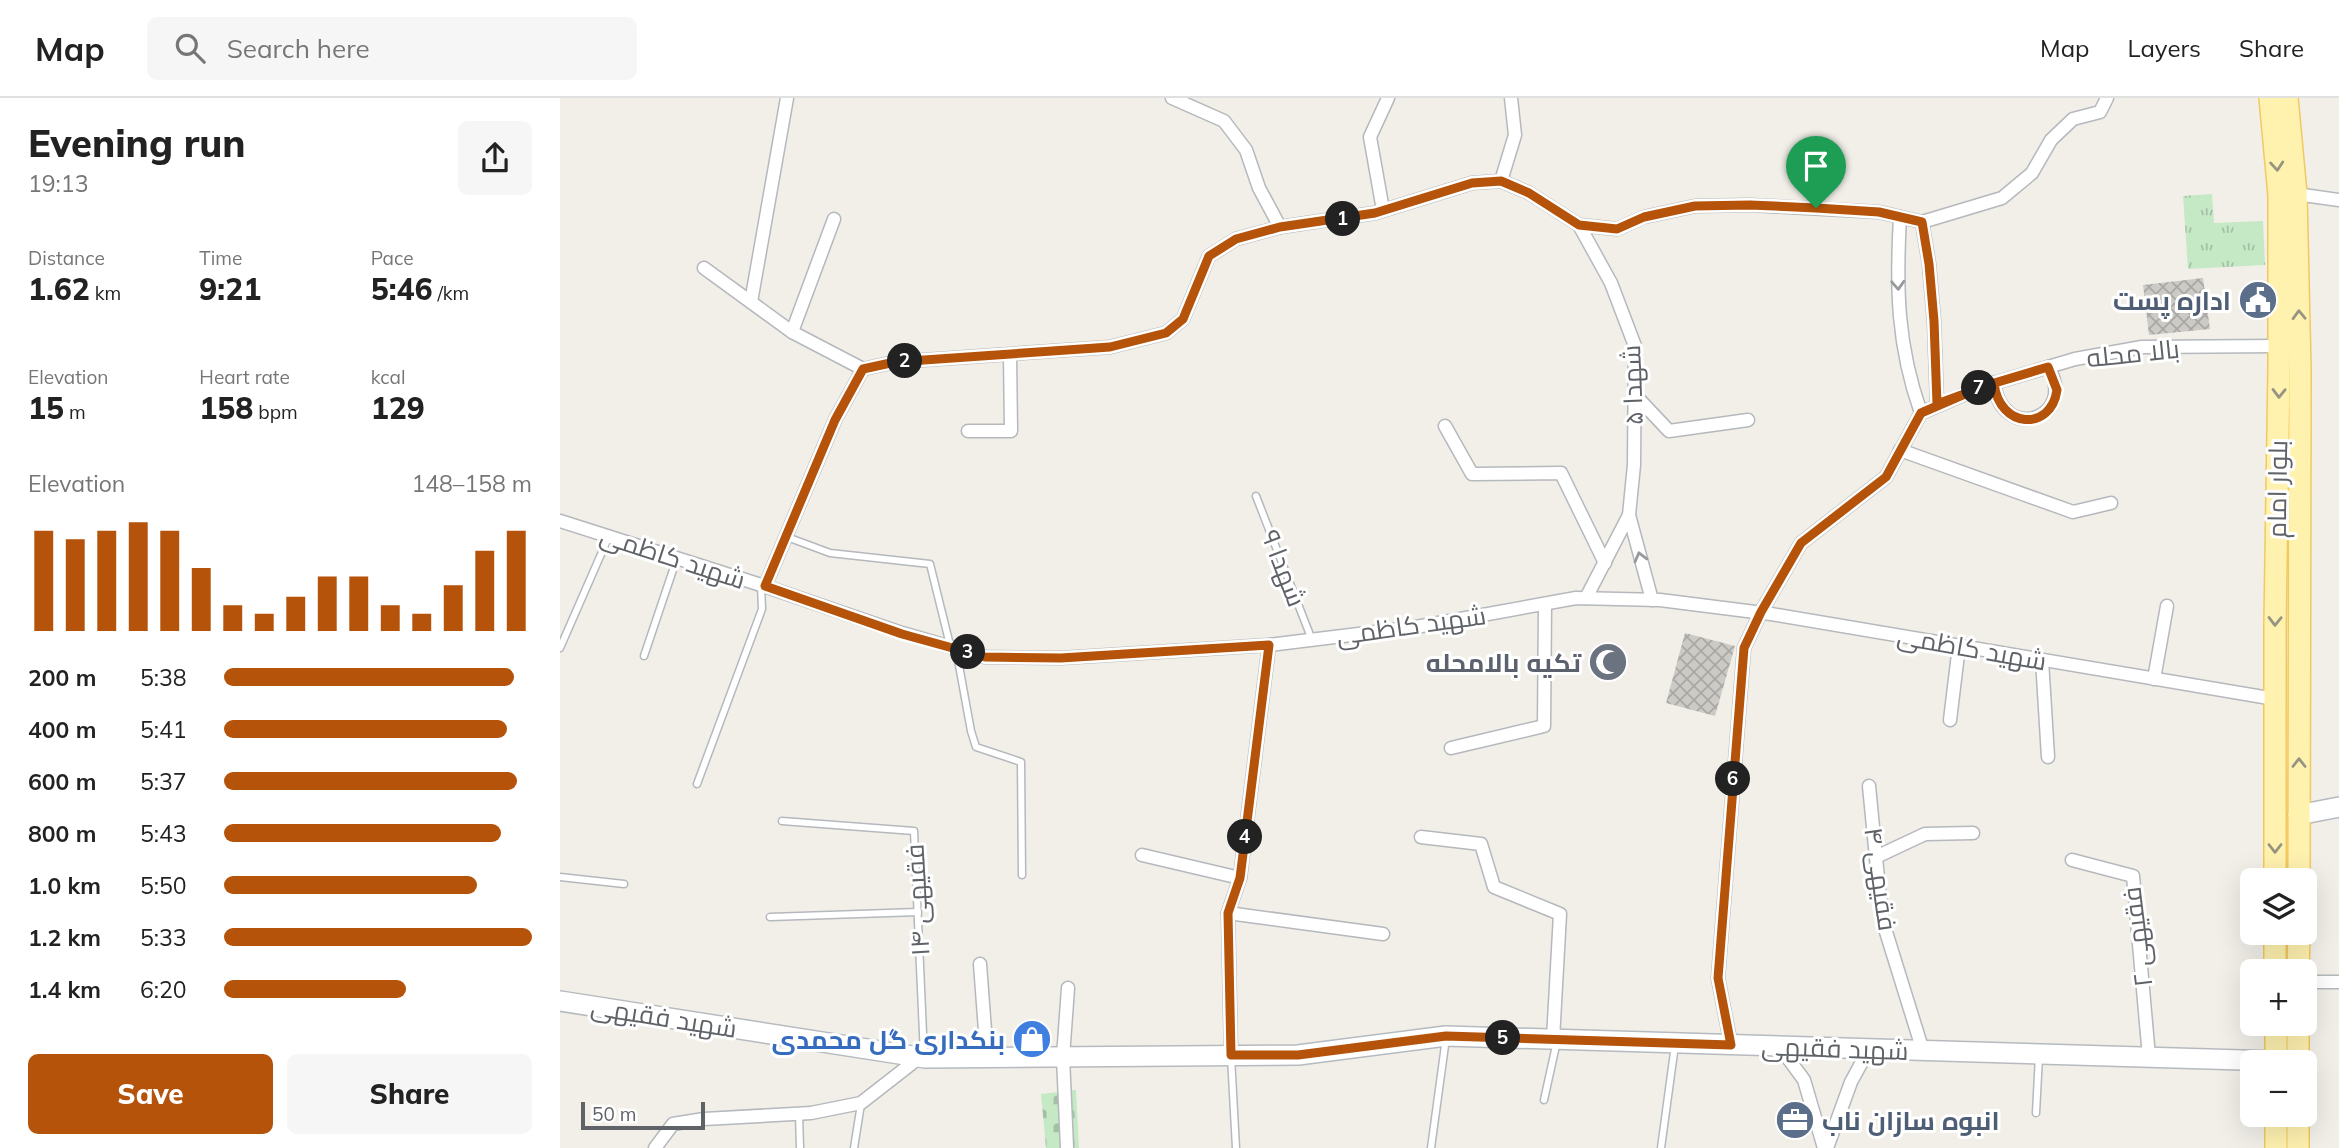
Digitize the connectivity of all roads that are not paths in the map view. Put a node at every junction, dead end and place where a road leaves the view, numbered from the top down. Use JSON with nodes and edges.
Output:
{"nodes":[{"id":1,"x":787,"y":98,"type":"edge"},
{"id":2,"x":1172,"y":98,"type":"edge"},
{"id":3,"x":1388,"y":98,"type":"edge"},
{"id":4,"x":1511,"y":98,"type":"edge"},
{"id":5,"x":2107,"y":98,"type":"edge"},
{"id":6,"x":2270,"y":98,"type":"edge"},
{"id":7,"x":2287,"y":98,"type":"edge"},
{"id":8,"x":1501,"y":181,"type":"junction"},
{"id":9,"x":2287,"y":194,"type":"junction"},
{"id":10,"x":2339,"y":200,"type":"edge"},
{"id":11,"x":1382,"y":210,"type":"junction"},
{"id":12,"x":1900,"y":217,"type":"junction"},
{"id":13,"x":834,"y":219,"type":"dead end"},
{"id":14,"x":1922,"y":222,"type":"junction"},
{"id":15,"x":1579,"y":225,"type":"junction"},
{"id":16,"x":1280,"y":227,"type":"junction"},
{"id":17,"x":704,"y":268,"type":"dead end"},
{"id":18,"x":751,"y":302,"type":"junction"},
{"id":19,"x":792,"y":332,"type":"junction"},
{"id":20,"x":2279,"y":346,"type":"junction"},
{"id":21,"x":1010,"y":355,"type":"junction"},
{"id":22,"x":2048,"y":367,"type":"junction"},
{"id":23,"x":863,"y":369,"type":"junction"},
{"id":24,"x":1994,"y":383,"type":"junction"},
{"id":25,"x":1635,"y":395,"type":"junction"},
{"id":26,"x":1937,"y":404,"type":"junction"},
{"id":27,"x":1921,"y":413,"type":"junction"},
{"id":28,"x":1748,"y":420,"type":"dead end"},
{"id":29,"x":1445,"y":426,"type":"dead end"},
{"id":30,"x":968,"y":431,"type":"dead end"},
{"id":31,"x":1900,"y":450,"type":"junction"},
{"id":32,"x":1256,"y":496,"type":"dead end"},
{"id":33,"x":2111,"y":503,"type":"dead end"},
{"id":34,"x":1629,"y":514,"type":"junction"},
{"id":35,"x":560,"y":521,"type":"edge"},
{"id":36,"x":609,"y":536,"type":"junction"},
{"id":37,"x":784,"y":536,"type":"junction"},
{"id":38,"x":677,"y":558,"type":"junction"},
{"id":39,"x":1605,"y":563,"type":"junction"},
{"id":40,"x":763,"y":585,"type":"junction"},
{"id":41,"x":1586,"y":598,"type":"junction"},
{"id":42,"x":1652,"y":600,"type":"junction"},
{"id":43,"x":1545,"y":604,"type":"junction"},
{"id":44,"x":2167,"y":606,"type":"dead end"},
{"id":45,"x":1761,"y":612,"type":"junction"},
{"id":46,"x":1312,"y":639,"type":"junction"},
{"id":47,"x":1269,"y":645,"type":"junction"},
{"id":48,"x":1959,"y":646,"type":"junction"},
{"id":49,"x":560,"y":648,"type":"edge"},
{"id":50,"x":953,"y":648,"type":"junction"},
{"id":51,"x":645,"y":656,"type":"dead end"},
{"id":52,"x":2042,"y":660,"type":"junction"},
{"id":53,"x":2154,"y":679,"type":"junction"},
{"id":54,"x":2275,"y":699,"type":"junction"},
{"id":55,"x":1950,"y":720,"type":"dead end"},
{"id":56,"x":1451,"y":748,"type":"dead end"},
{"id":57,"x":2049,"y":757,"type":"dead end"},
{"id":58,"x":697,"y":784,"type":"dead end"},
{"id":59,"x":1869,"y":786,"type":"dead end"},
{"id":60,"x":2339,"y":807,"type":"edge"},
{"id":61,"x":2275,"y":814,"type":"junction"},
{"id":62,"x":2298,"y":815,"type":"junction"},
{"id":63,"x":782,"y":821,"type":"dead end"},
{"id":64,"x":1973,"y":833,"type":"dead end"},
{"id":65,"x":1421,"y":837,"type":"dead end"},
{"id":66,"x":1143,"y":855,"type":"dead end"},
{"id":67,"x":1876,"y":858,"type":"junction"},
{"id":68,"x":2072,"y":860,"type":"dead end"},
{"id":69,"x":2275,"y":868,"type":"edge"},
{"id":70,"x":2299,"y":868,"type":"edge"},
{"id":71,"x":1022,"y":875,"type":"dead end"},
{"id":72,"x":560,"y":877,"type":"edge"},
{"id":73,"x":1240,"y":878,"type":"junction"},
{"id":74,"x":624,"y":884,"type":"dead end"},
{"id":75,"x":918,"y":912,"type":"junction"},
{"id":76,"x":1228,"y":913,"type":"junction"},
{"id":77,"x":770,"y":917,"type":"dead end"},
{"id":78,"x":1382,"y":934,"type":"dead end"},
{"id":79,"x":980,"y":964,"type":"dead end"},
{"id":80,"x":2317,"y":982,"type":"edge"},
{"id":81,"x":2339,"y":982,"type":"edge"},
{"id":82,"x":1068,"y":988,"type":"dead end"},
{"id":83,"x":560,"y":1001,"type":"edge"},
{"id":84,"x":1446,"y":1036,"type":"junction"},
{"id":85,"x":1555,"y":1039,"type":"junction"},
{"id":86,"x":1675,"y":1043,"type":"junction"},
{"id":87,"x":1731,"y":1045,"type":"junction"},
{"id":88,"x":1779,"y":1046,"type":"junction"},
{"id":89,"x":1869,"y":1049,"type":"junction"},
{"id":90,"x":1923,"y":1051,"type":"junction"},
{"id":91,"x":2039,"y":1054,"type":"junction"},
{"id":92,"x":1231,"y":1055,"type":"junction"},
{"id":93,"x":922,"y":1057,"type":"junction"},
{"id":94,"x":987,"y":1057,"type":"junction"},
{"id":95,"x":1063,"y":1057,"type":"junction"},
{"id":96,"x":2149,"y":1057,"type":"junction"},
{"id":97,"x":2240,"y":1061,"type":"edge"},
{"id":98,"x":1544,"y":1100,"type":"dead end"},
{"id":99,"x":861,"y":1102,"type":"junction"},
{"id":100,"x":2036,"y":1113,"type":"dead end"},
{"id":101,"x":799,"y":1114,"type":"junction"},
{"id":102,"x":2276,"y":1127,"type":"edge"},
{"id":103,"x":2298,"y":1127,"type":"edge"},
{"id":104,"x":655,"y":1148,"type":"edge"},
{"id":105,"x":800,"y":1148,"type":"edge"},
{"id":106,"x":854,"y":1148,"type":"edge"},
{"id":107,"x":1067,"y":1148,"type":"edge"},
{"id":108,"x":1236,"y":1148,"type":"edge"},
{"id":109,"x":1431,"y":1148,"type":"edge"},
{"id":110,"x":1661,"y":1148,"type":"edge"},
{"id":111,"x":1825,"y":1148,"type":"edge"},
{"id":112,"x":2276,"y":1148,"type":"edge"},
{"id":113,"x":2298,"y":1148,"type":"edge"}],
"edges":[{"from":1,"to":18,"type":"street"},
{"from":2,"to":16,"type":"street"},
{"from":3,"to":11,"type":"street"},
{"from":4,"to":8,"type":"street"},
{"from":5,"to":14,"type":"street"},
{"from":6,"to":9,"type":"main road","name":"بلوار امام","one_way":true},
{"from":7,"to":9,"type":"main road","name":"بلوار امام"},
{"from":8,"to":11,"type":"street"},
{"from":8,"to":15,"type":"street"},
{"from":9,"to":10,"type":"street"},
{"from":9,"to":20,"type":"main road","name":"بلوار امام"},
{"from":62,"to":9,"type":"main road","name":"بلوار امام","one_way":true},
{"from":11,"to":16,"type":"street"},
{"from":12,"to":14,"type":"street"},
{"from":12,"to":15,"type":"street"},
{"from":12,"to":27,"type":"street","one_way":true},
{"from":13,"to":19,"type":"street"},
{"from":14,"to":26,"type":"street"},
{"from":15,"to":25,"type":"street","name":"شهدا ۵"},
{"from":16,"to":21,"type":"street"},
{"from":17,"to":18,"type":"street"},
{"from":18,"to":19,"type":"street"},
{"from":19,"to":23,"type":"street"},
{"from":20,"to":22,"type":"street","name":"بالا محله"},
{"from":20,"to":54,"type":"main road","name":"بلوار امام","one_way":true},
{"from":21,"to":23,"type":"street"},
{"from":21,"to":30,"type":"street"},
{"from":22,"to":24,"type":"street","name":"بالا محله"},
{"from":22,"to":24,"type":"street"},
{"from":23,"to":37,"type":"street"},
{"from":24,"to":26,"type":"street","name":"بالا محله"},
{"from":25,"to":28,"type":"street"},
{"from":25,"to":34,"type":"street","name":"شهدا ۵"},
{"from":26,"to":27,"type":"street","name":"بالا محله"},
{"from":27,"to":31,"type":"street"},
{"from":29,"to":39,"type":"street"},
{"from":31,"to":33,"type":"street"},
{"from":31,"to":45,"type":"street"},
{"from":32,"to":46,"type":"lane","name":"شهدا ۹"},
{"from":34,"to":39,"type":"street","name":"شهدا ۵"},
{"from":42,"to":34,"type":"street","name":"شهدا ۵","one_way":true},
{"from":35,"to":36,"type":"street","name":"شهید کاظمی"},
{"from":36,"to":38,"type":"street","name":"شهید کاظمی"},
{"from":36,"to":49,"type":"lane"},
{"from":37,"to":40,"type":"street"},
{"from":37,"to":50,"type":"lane"},
{"from":38,"to":40,"type":"street","name":"شهید کاظمی"},
{"from":38,"to":51,"type":"lane"},
{"from":39,"to":41,"type":"street","name":"شهدا ۵"},
{"from":40,"to":50,"type":"street","name":"شهید کاظمی"},
{"from":40,"to":58,"type":"lane"},
{"from":41,"to":42,"type":"street","name":"شهید کاظمی"},
{"from":41,"to":43,"type":"street","name":"شهید کاظمی"},
{"from":42,"to":45,"type":"street","name":"شهید کاظمی"},
{"from":43,"to":46,"type":"street","name":"شهید کاظمی"},
{"from":43,"to":56,"type":"street"},
{"from":44,"to":53,"type":"street"},
{"from":45,"to":48,"type":"street","name":"شهید کاظمی"},
{"from":45,"to":87,"type":"street"},
{"from":46,"to":47,"type":"street","name":"شهید کاظمی"},
{"from":47,"to":50,"type":"street","name":"شهید کاظمی"},
{"from":47,"to":73,"type":"street"},
{"from":48,"to":52,"type":"street","name":"شهید کاظمی"},
{"from":48,"to":55,"type":"street"},
{"from":50,"to":71,"type":"lane"},
{"from":52,"to":53,"type":"street","name":"شهید کاظمی"},
{"from":52,"to":57,"type":"street"},
{"from":53,"to":54,"type":"street","name":"شهید کاظمی"},
{"from":54,"to":61,"type":"main road","name":"بلوار امام"},
{"from":59,"to":67,"type":"street","name":"فقیهی ۴"},
{"from":60,"to":62,"type":"main road"},
{"from":61,"to":62,"type":"main road"},
{"from":61,"to":69,"type":"main road","name":"بلوار امام","one_way":true},
{"from":62,"to":70,"type":"main road","name":"بلوار امام"},
{"from":63,"to":75,"type":"lane","name":"فقیهی ۱۴"},
{"from":64,"to":67,"type":"street"},
{"from":65,"to":85,"type":"street"},
{"from":66,"to":73,"type":"street"},
{"from":67,"to":90,"type":"street","name":"فقیهی ۴"},
{"from":68,"to":96,"type":"street","name":"فقیهی ۲"},
{"from":72,"to":74,"type":"lane"},
{"from":73,"to":76,"type":"street"},
{"from":75,"to":77,"type":"lane"},
{"from":75,"to":93,"type":"lane","name":"فقیهی ۱۴"},
{"from":76,"to":78,"type":"street"},
{"from":76,"to":92,"type":"street"},
{"from":79,"to":94,"type":"street"},
{"from":80,"to":81,"type":"street"},
{"from":82,"to":95,"type":"street"},
{"from":83,"to":93,"type":"main road","name":"شهید فقیهی"},
{"from":84,"to":85,"type":"main road","name":"شهید فقیهی"},
{"from":84,"to":92,"type":"main road","name":"شهید فقیهی"},
{"from":84,"to":109,"type":"lane"},
{"from":85,"to":86,"type":"main road","name":"شهید فقیهی"},
{"from":85,"to":98,"type":"lane"},
{"from":86,"to":87,"type":"main road","name":"شهید فقیهی"},
{"from":86,"to":110,"type":"lane"},
{"from":87,"to":88,"type":"main road","name":"شهید فقیهی"},
{"from":88,"to":89,"type":"main road","name":"شهید فقیهی"},
{"from":88,"to":111,"type":"street"},
{"from":89,"to":90,"type":"main road","name":"شهید فقیهی"},
{"from":89,"to":111,"type":"street"},
{"from":90,"to":91,"type":"main road","name":"شهید فقیهی"},
{"from":91,"to":96,"type":"main road","name":"شهید فقیهی"},
{"from":91,"to":100,"type":"lane"},
{"from":92,"to":95,"type":"main road","name":"شهید فقیهی"},
{"from":92,"to":108,"type":"lane"},
{"from":93,"to":94,"type":"main road","name":"شهید فقیهی"},
{"from":93,"to":99,"type":"street"},
{"from":94,"to":95,"type":"main road","name":"شهید فقیهی"},
{"from":95,"to":107,"type":"street"},
{"from":96,"to":97,"type":"main road","name":"شهید فقیهی"},
{"from":99,"to":101,"type":"street"},
{"from":99,"to":106,"type":"lane"},
{"from":101,"to":104,"type":"street"},
{"from":101,"to":105,"type":"lane"},
{"from":102,"to":112,"type":"main road"},
{"from":103,"to":113,"type":"main road"}]}
